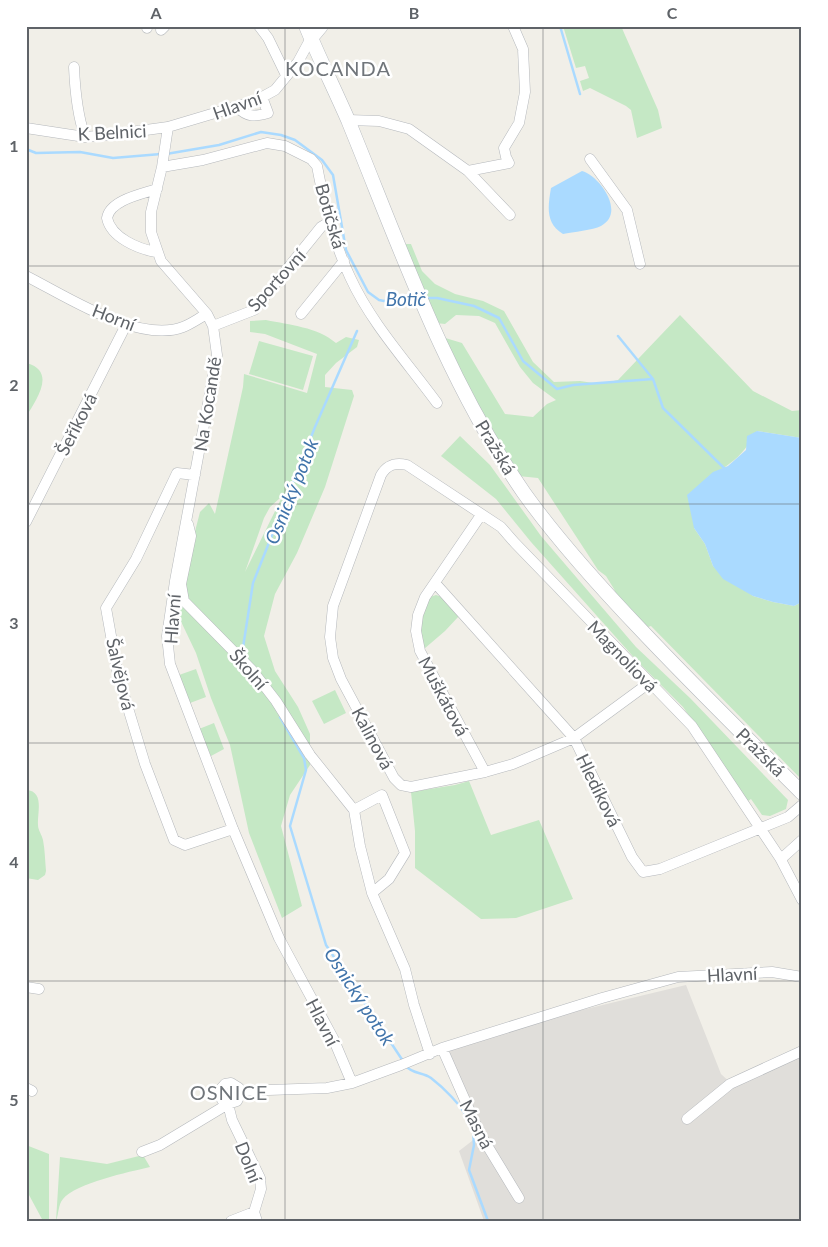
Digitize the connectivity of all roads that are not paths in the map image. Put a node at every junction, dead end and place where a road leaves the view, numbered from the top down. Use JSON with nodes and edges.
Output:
{"nodes":[{"id":1,"x":259,"y":26,"type":"edge"},
{"id":2,"x":322,"y":26,"type":"edge"},
{"id":3,"x":513,"y":26,"type":"edge"},
{"id":4,"x":308,"y":32,"type":"edge"},
{"id":5,"x":74,"y":67,"type":"dead end"},
{"id":6,"x":286,"y":76,"type":"junction"},
{"id":7,"x":262,"y":97,"type":"junction"},
{"id":8,"x":237,"y":107,"type":"junction"},
{"id":9,"x":348,"y":120,"type":"junction"},
{"id":10,"x":168,"y":127,"type":"junction"},
{"id":11,"x":26,"y":128,"type":"edge"},
{"id":12,"x":85,"y":137,"type":"junction"},
{"id":13,"x":590,"y":159,"type":"dead end"},
{"id":14,"x":163,"y":163,"type":"junction"},
{"id":15,"x":468,"y":171,"type":"junction"},
{"id":16,"x":157,"y":189,"type":"junction"},
{"id":17,"x":510,"y":215,"type":"dead end"},
{"id":18,"x":330,"y":221,"type":"junction"},
{"id":19,"x":156,"y":252,"type":"junction"},
{"id":20,"x":344,"y":260,"type":"junction"},
{"id":21,"x":640,"y":264,"type":"dead end"},
{"id":22,"x":26,"y":276,"type":"edge"},
{"id":23,"x":206,"y":314,"type":"junction"},
{"id":24,"x":301,"y":314,"type":"dead end"},
{"id":25,"x":126,"y":325,"type":"junction"},
{"id":26,"x":213,"y":326,"type":"junction"},
{"id":27,"x":438,"y":403,"type":"dead end"},
{"id":28,"x":394,"y":464,"type":"joint"},
{"id":29,"x":195,"y":475,"type":"junction"},
{"id":30,"x":482,"y":515,"type":"junction"},
{"id":31,"x":187,"y":520,"type":"junction"},
{"id":32,"x":26,"y":522,"type":"edge"},
{"id":33,"x":434,"y":583,"type":"junction"},
{"id":34,"x":649,"y":683,"type":"junction"},
{"id":35,"x":574,"y":738,"type":"junction"},
{"id":36,"x":485,"y":772,"type":"junction"},
{"id":37,"x":802,"y":793,"type":"edge"},
{"id":38,"x":802,"y":806,"type":"edge"},
{"id":39,"x":354,"y":810,"type":"junction"},
{"id":40,"x":233,"y":829,"type":"junction"},
{"id":41,"x":761,"y":829,"type":"junction"},
{"id":42,"x":802,"y":840,"type":"edge"},
{"id":43,"x":781,"y":859,"type":"junction"},
{"id":44,"x":372,"y":893,"type":"junction"},
{"id":45,"x":802,"y":900,"type":"edge"},
{"id":46,"x":802,"y":977,"type":"edge"},
{"id":47,"x":26,"y":987,"type":"edge"},
{"id":48,"x":39,"y":989,"type":"dead end"},
{"id":49,"x":442,"y":1048,"type":"junction"},
{"id":50,"x":802,"y":1051,"type":"edge"},
{"id":51,"x":430,"y":1054,"type":"junction"},
{"id":52,"x":352,"y":1083,"type":"junction"},
{"id":53,"x":240,"y":1092,"type":"junction"},
{"id":54,"x":228,"y":1104,"type":"junction"},
{"id":55,"x":687,"y":1119,"type":"dead end"},
{"id":56,"x":142,"y":1152,"type":"dead end"},
{"id":57,"x":519,"y":1198,"type":"dead end"},
{"id":58,"x":255,"y":1216,"type":"edge"},
{"id":59,"x":231,"y":1221,"type":"edge"}],
"edges":[{"from":1,"to":6,"type":"street"},
{"from":2,"to":4,"type":"main road"},
{"from":3,"to":15,"type":"street"},
{"from":4,"to":6,"type":"street","name":"Hlavní"},
{"from":4,"to":9,"type":"main road","name":"Pražská"},
{"from":5,"to":12,"type":"street"},
{"from":6,"to":7,"type":"street","name":"Hlavní"},
{"from":7,"to":8,"type":"street","name":"Hlavní"},
{"from":7,"to":8,"type":"street"},
{"from":8,"to":10,"type":"street","name":"Hlavní"},
{"from":9,"to":15,"type":"street"},
{"from":9,"to":37,"type":"main road","name":"Pražská"},
{"from":10,"to":12,"type":"street","name":"K Belnici"},
{"from":10,"to":14,"type":"street"},
{"from":11,"to":12,"type":"street","name":"K Belnici"},
{"from":13,"to":21,"type":"street"},
{"from":14,"to":16,"type":"street","name":"Na Kocandě"},
{"from":14,"to":18,"type":"street","name":"Botičská"},
{"from":15,"to":17,"type":"street"},
{"from":16,"to":19,"type":"street","name":"Na Kocandě"},
{"from":16,"to":19,"type":"street"},
{"from":18,"to":20,"type":"street","name":"Botičská"},
{"from":18,"to":26,"type":"street","name":"Sportovní"},
{"from":19,"to":23,"type":"street","name":"Na Kocandě"},
{"from":20,"to":24,"type":"street"},
{"from":20,"to":27,"type":"street","name":"Botičská"},
{"from":22,"to":25,"type":"street","name":"Horní"},
{"from":23,"to":25,"type":"street","name":"Horní"},
{"from":23,"to":26,"type":"street","name":"Na Kocandě"},
{"from":25,"to":32,"type":"street","name":"Šeříková"},
{"from":26,"to":29,"type":"street","name":"Na Kocandě"},
{"from":28,"to":30,"type":"street","name":"Magnoliová"},
{"from":28,"to":36,"type":"street","name":"Kalinová"},
{"from":29,"to":31,"type":"street","name":"Na Kocandě"},
{"from":29,"to":40,"type":"street","name":"Šalvějová"},
{"from":30,"to":33,"type":"street","name":"Muškátová"},
{"from":30,"to":34,"type":"street","name":"Magnoliová"},
{"from":31,"to":39,"type":"street","name":"Školní"},
{"from":31,"to":40,"type":"street","name":"Hlavní"},
{"from":33,"to":35,"type":"street","name":"Hledíková"},
{"from":33,"to":36,"type":"street","name":"Muškátová"},
{"from":34,"to":35,"type":"street","name":"Kalinová"},
{"from":34,"to":41,"type":"street","name":"Magnoliová"},
{"from":35,"to":36,"type":"street","name":"Kalinová"},
{"from":35,"to":41,"type":"street","name":"Hledíková"},
{"from":38,"to":41,"type":"street","name":"Hledíková"},
{"from":39,"to":44,"type":"street","name":"Školní"},
{"from":39,"to":44,"type":"street"},
{"from":40,"to":52,"type":"street","name":"Hlavní"},
{"from":41,"to":43,"type":"street","name":"Magnoliová"},
{"from":42,"to":43,"type":"street"},
{"from":43,"to":45,"type":"street","name":"Magnoliová"},
{"from":44,"to":51,"type":"street","name":"Školní"},
{"from":46,"to":49,"type":"street","name":"Hlavní"},
{"from":47,"to":48,"type":"street"},
{"from":49,"to":51,"type":"street","name":"Hlavní"},
{"from":49,"to":57,"type":"street","name":"Masná"},
{"from":50,"to":55,"type":"street"},
{"from":51,"to":52,"type":"street","name":"Hlavní"},
{"from":52,"to":53,"type":"street"},
{"from":53,"to":54,"type":"street"},
{"from":53,"to":54,"type":"street"},
{"from":54,"to":56,"type":"street"},
{"from":54,"to":58,"type":"street","name":"Dolní"},
{"from":58,"to":59,"type":"street"}]}
